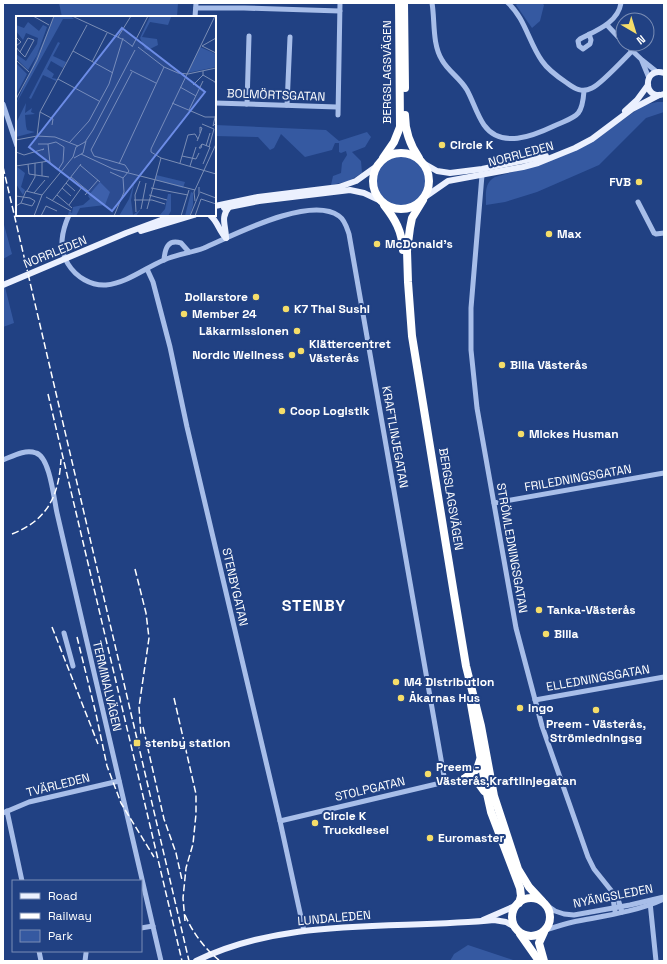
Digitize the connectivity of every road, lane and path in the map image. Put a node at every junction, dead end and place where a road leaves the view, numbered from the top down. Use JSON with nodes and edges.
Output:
{"nodes":[{"id":1,"x":340,"y":3,"type":"edge"},
{"id":2,"x":399,"y":3,"type":"edge"},
{"id":3,"x":404,"y":3,"type":"edge"},
{"id":4,"x":432,"y":3,"type":"edge"},
{"id":5,"x":622,"y":3,"type":"edge"},
{"id":6,"x":510,"y":4,"type":"edge"},
{"id":7,"x":196,"y":5,"type":"edge"},
{"id":8,"x":244,"y":5,"type":"edge"},
{"id":9,"x":340,"y":11,"type":"junction"},
{"id":10,"x":196,"y":16,"type":"edge"},
{"id":11,"x":607,"y":24,"type":"junction"},
{"id":12,"x":615,"y":33,"type":"edge"},
{"id":13,"x":589,"y":34,"type":"dead end"},
{"id":14,"x":249,"y":36,"type":"dead end"},
{"id":15,"x":290,"y":37,"type":"dead end"},
{"id":16,"x":631,"y":52,"type":"edge"},
{"id":17,"x":633,"y":52,"type":"edge"},
{"id":18,"x":642,"y":60,"type":"junction"},
{"id":19,"x":662,"y":73,"type":"edge"},
{"id":20,"x":649,"y":78,"type":"junction"},
{"id":21,"x":648,"y":85,"type":"junction"},
{"id":22,"x":584,"y":91,"type":"junction"},
{"id":23,"x":662,"y":95,"type":"edge"},
{"id":24,"x":216,"y":103,"type":"edge"},
{"id":25,"x":3,"y":104,"type":"edge"},
{"id":26,"x":247,"y":104,"type":"junction"},
{"id":27,"x":287,"y":105,"type":"junction"},
{"id":28,"x":337,"y":107,"type":"junction"},
{"id":29,"x":338,"y":115,"type":"dead end"},
{"id":30,"x":16,"y":143,"type":"edge"},
{"id":31,"x":422,"y":162,"type":"junction"},
{"id":32,"x":380,"y":163,"type":"junction"},
{"id":33,"x":482,"y":172,"type":"junction"},
{"id":34,"x":495,"y":172,"type":"junction"},
{"id":35,"x":480,"y":191,"type":"junction"},
{"id":36,"x":424,"y":198,"type":"junction"},
{"id":37,"x":382,"y":201,"type":"junction"},
{"id":38,"x":638,"y":202,"type":"dead end"},
{"id":39,"x":216,"y":206,"type":"edge"},
{"id":40,"x":229,"y":207,"type":"junction"},
{"id":41,"x":216,"y":210,"type":"edge"},
{"id":42,"x":69,"y":216,"type":"edge"},
{"id":43,"x":191,"y":216,"type":"edge"},
{"id":44,"x":211,"y":216,"type":"edge"},
{"id":45,"x":164,"y":217,"type":"edge"},
{"id":46,"x":664,"y":233,"type":"edge"},
{"id":47,"x":226,"y":238,"type":"junction"},
{"id":48,"x":115,"y":239,"type":"junction"},
{"id":49,"x":189,"y":252,"type":"junction"},
{"id":50,"x":164,"y":260,"type":"junction"},
{"id":51,"x":147,"y":269,"type":"junction"},
{"id":52,"x":3,"y":285,"type":"edge"},
{"id":53,"x":412,"y":336,"type":"junction"},
{"id":54,"x":3,"y":460,"type":"edge"},
{"id":55,"x":664,"y":473,"type":"edge"},
{"id":56,"x":494,"y":503,"type":"junction"},
{"id":57,"x":64,"y":633,"type":"dead end"},
{"id":58,"x":72,"y":666,"type":"dead end"},
{"id":59,"x":466,"y":666,"type":"junction"},
{"id":60,"x":664,"y":677,"type":"edge"},
{"id":61,"x":535,"y":700,"type":"junction"},
{"id":62,"x":480,"y":759,"type":"junction"},
{"id":63,"x":464,"y":779,"type":"junction"},
{"id":64,"x":119,"y":781,"type":"junction"},
{"id":65,"x":445,"y":782,"type":"junction"},
{"id":66,"x":487,"y":794,"type":"junction"},
{"id":67,"x":5,"y":812,"type":"edge"},
{"id":68,"x":280,"y":821,"type":"junction"},
{"id":69,"x":22,"y":880,"type":"edge"},
{"id":70,"x":141,"y":880,"type":"edge"},
{"id":71,"x":143,"y":889,"type":"edge"},
{"id":72,"x":612,"y":892,"type":"junction"},
{"id":73,"x":664,"y":898,"type":"edge"},
{"id":74,"x":544,"y":903,"type":"junction"},
{"id":75,"x":648,"y":903,"type":"junction"},
{"id":76,"x":517,"y":904,"type":"junction"},
{"id":77,"x":621,"y":909,"type":"junction"},
{"id":78,"x":615,"y":911,"type":"junction"},
{"id":79,"x":478,"y":922,"type":"junction"},
{"id":80,"x":153,"y":926,"type":"junction"},
{"id":81,"x":142,"y":928,"type":"edge"},
{"id":82,"x":515,"y":928,"type":"junction"},
{"id":83,"x":304,"y":930,"type":"junction"},
{"id":84,"x":545,"y":931,"type":"junction"},
{"id":85,"x":86,"y":953,"type":"dead end"},
{"id":86,"x":85,"y":961,"type":"edge"},
{"id":87,"x":161,"y":961,"type":"edge"},
{"id":88,"x":196,"y":961,"type":"edge"},
{"id":89,"x":539,"y":961,"type":"edge"},
{"id":90,"x":544,"y":961,"type":"edge"},
{"id":91,"x":656,"y":961,"type":"edge"}],
"edges":[{"from":1,"to":9,"type":"street"},
{"from":2,"to":32,"type":"highway","name":"BERGSLAGSVÄGEN"},
{"from":3,"to":31,"type":"highway","name":"BERGSLAGSVÄGEN"},
{"from":4,"to":22,"type":"street"},
{"from":5,"to":11,"type":"street"},
{"from":6,"to":22,"type":"street"},
{"from":7,"to":8,"type":"street"},
{"from":7,"to":10,"type":"street"},
{"from":8,"to":9,"type":"street"},
{"from":9,"to":28,"type":"street"},
{"from":11,"to":12,"type":"street"},
{"from":11,"to":13,"type":"street"},
{"from":14,"to":26,"type":"street"},
{"from":15,"to":27,"type":"street"},
{"from":16,"to":22,"type":"street"},
{"from":17,"to":18,"type":"street"},
{"from":18,"to":19,"type":"street"},
{"from":18,"to":20,"type":"street"},
{"from":19,"to":20,"type":"main road"},
{"from":20,"to":21,"type":"main road"},
{"from":21,"to":23,"type":"main road"},
{"from":21,"to":33,"type":"main road","name":"NORRLEDEN"},
{"from":23,"to":34,"type":"main road","name":"NORRLEDEN"},
{"from":24,"to":26,"type":"street","name":"BOLMÖRTSGATAN"},
{"from":25,"to":30,"type":"street"},
{"from":26,"to":27,"type":"street","name":"BOLMÖRTSGATAN"},
{"from":27,"to":28,"type":"street","name":"BOLMÖRTSGATAN"},
{"from":28,"to":29,"type":"street"},
{"from":31,"to":32,"type":"highway"},
{"from":31,"to":33,"type":"main road","name":"NORRLEDEN"},
{"from":31,"to":36,"type":"highway"},
{"from":32,"to":37,"type":"highway"},
{"from":32,"to":39,"type":"main road"},
{"from":33,"to":34,"type":"main road","name":"NORRLEDEN"},
{"from":33,"to":35,"type":"street","name":"STRÖMLEDNINGSGATAN"},
{"from":33,"to":36,"type":"main road","name":"NORRLEDEN"},
{"from":34,"to":35,"type":"street","name":"STRÖMLEDNINGSGATAN"},
{"from":35,"to":56,"type":"street","name":"STRÖMLEDNINGSGATAN"},
{"from":36,"to":37,"type":"highway"},
{"from":36,"to":53,"type":"highway","name":"BERGSLAGSVÄGEN"},
{"from":37,"to":40,"type":"main road"},
{"from":37,"to":53,"type":"highway","name":"BERGSLAGSVÄGEN"},
{"from":38,"to":46,"type":"street"},
{"from":40,"to":41,"type":"main road"},
{"from":40,"to":47,"type":"main road"},
{"from":42,"to":51,"type":"street"},
{"from":43,"to":48,"type":"main road","name":"NORRLEDEN"},
{"from":44,"to":47,"type":"main road"},
{"from":45,"to":48,"type":"main road","name":"NORRLEDEN"},
{"from":47,"to":49,"type":"street"},
{"from":47,"to":65,"type":"street","name":"KRAFTLINJEGATAN"},
{"from":48,"to":52,"type":"main road","name":"NORRLEDEN"},
{"from":49,"to":50,"type":"street"},
{"from":49,"to":50,"type":"street"},
{"from":50,"to":51,"type":"street"},
{"from":51,"to":68,"type":"street","name":"STENBYGATAN"},
{"from":53,"to":59,"type":"highway","name":"BERGSLAGSVÄGEN"},
{"from":54,"to":64,"type":"street","name":"TERMINALVÄGEN"},
{"from":55,"to":56,"type":"street","name":"FRILEDNINGSGATAN"},
{"from":56,"to":61,"type":"street","name":"STRÖMLEDNINGSGATAN"},
{"from":57,"to":58,"type":"street"},
{"from":59,"to":62,"type":"highway","name":"BERGSLAGSVÄGEN"},
{"from":59,"to":74,"type":"highway","name":"BERGSLAGSVÄGEN"},
{"from":60,"to":61,"type":"street","name":"ELLEDNINGSGATAN"},
{"from":61,"to":72,"type":"street","name":"STRÖMLEDNINGSGATAN"},
{"from":62,"to":63,"type":"highway"},
{"from":62,"to":66,"type":"highway","name":"BERGSLAGSVÄGEN"},
{"from":63,"to":65,"type":"street","name":"STOLPGATAN"},
{"from":63,"to":66,"type":"highway"},
{"from":64,"to":67,"type":"street","name":"TVÄRLEDEN"},
{"from":64,"to":70,"type":"street","name":"TERMINALVÄGEN"},
{"from":65,"to":68,"type":"street","name":"STOLPGATAN"},
{"from":66,"to":76,"type":"highway","name":"BERGSLAGSVÄGEN"},
{"from":67,"to":69,"type":"street"},
{"from":68,"to":83,"type":"street","name":"STENBYGATAN"},
{"from":71,"to":80,"type":"street","name":"TERMINALVÄGEN"},
{"from":72,"to":77,"type":"street","name":"STRÖMLEDNINGSGATAN"},
{"from":72,"to":78,"type":"street","name":"STRÖMLEDNINGSGATAN"},
{"from":73,"to":75,"type":"street","name":"NYÄNGSLEDEN"},
{"from":74,"to":76,"type":"highway"},
{"from":74,"to":78,"type":"street","name":"NYÄNGSLEDEN"},
{"from":74,"to":84,"type":"highway"},
{"from":75,"to":77,"type":"street","name":"NYÄNGSLEDEN"},
{"from":75,"to":91,"type":"street"},
{"from":76,"to":79,"type":"main road","name":"LUNDALEDEN"},
{"from":76,"to":82,"type":"highway"},
{"from":77,"to":78,"type":"street","name":"NYÄNGSLEDEN"},
{"from":78,"to":84,"type":"street","name":"NYÄNGSLEDEN"},
{"from":79,"to":82,"type":"main road","name":"LUNDALEDEN"},
{"from":79,"to":83,"type":"main road","name":"LUNDALEDEN"},
{"from":80,"to":81,"type":"street"},
{"from":80,"to":87,"type":"street","name":"TERMINALVÄGEN"},
{"from":82,"to":84,"type":"highway"},
{"from":82,"to":89,"type":"highway"},
{"from":83,"to":88,"type":"main road","name":"LUNDALEDEN"},
{"from":84,"to":90,"type":"highway"},
{"from":85,"to":86,"type":"street"}]}
